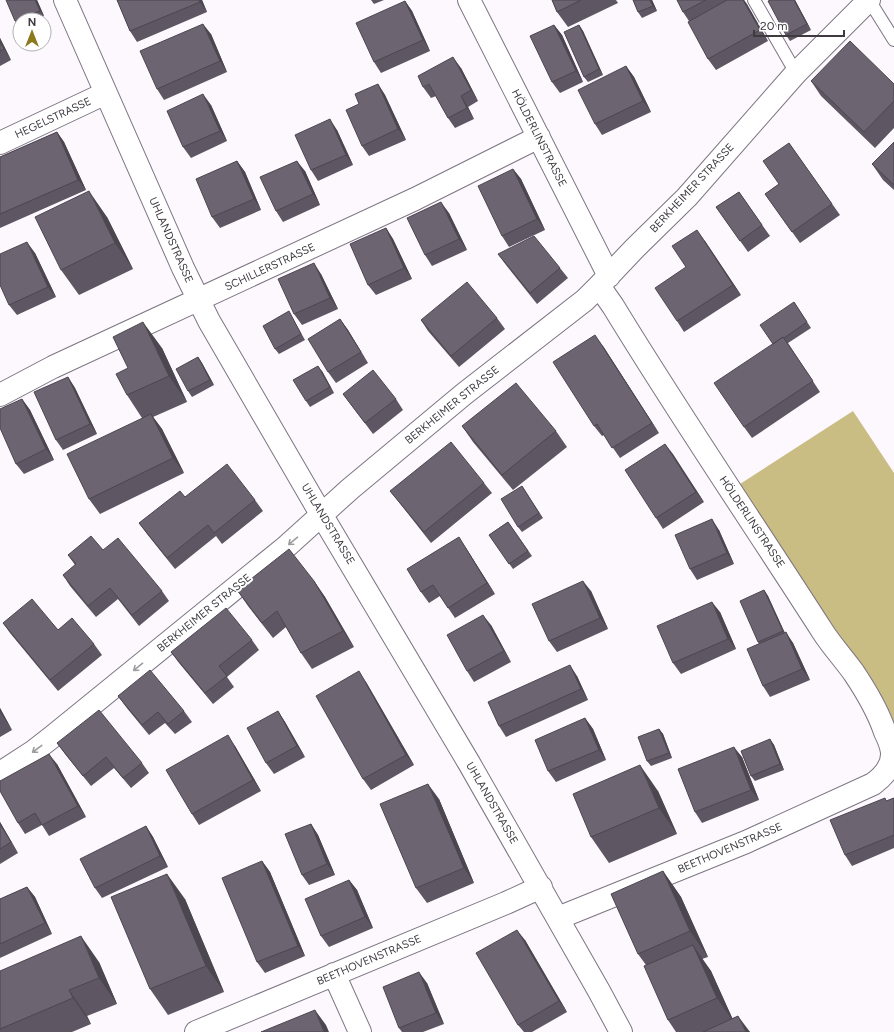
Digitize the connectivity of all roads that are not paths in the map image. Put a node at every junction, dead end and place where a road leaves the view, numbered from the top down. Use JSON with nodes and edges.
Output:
{"nodes":[{"id":1,"x":65,"y":0,"type":"edge"},
{"id":2,"x":469,"y":0,"type":"edge"},
{"id":3,"x":754,"y":0,"type":"edge"},
{"id":4,"x":862,"y":3,"type":"edge"},
{"id":5,"x":894,"y":40,"type":"edge"},
{"id":6,"x":796,"y":73,"type":"junction"},
{"id":7,"x":106,"y":93,"type":"junction"},
{"id":8,"x":539,"y":138,"type":"junction"},
{"id":9,"x":0,"y":143,"type":"edge"},
{"id":10,"x":604,"y":281,"type":"junction"},
{"id":11,"x":198,"y":300,"type":"junction"},
{"id":12,"x":0,"y":395,"type":"edge"},
{"id":13,"x":322,"y":514,"type":"junction"},
{"id":14,"x":891,"y":762,"type":"joint"},
{"id":15,"x":0,"y":773,"type":"edge"},
{"id":16,"x":541,"y":888,"type":"junction"},
{"id":17,"x":558,"y":918,"type":"junction"},
{"id":18,"x":334,"y":974,"type":"junction"},
{"id":19,"x":196,"y":1032,"type":"edge"},
{"id":20,"x":360,"y":1032,"type":"edge"},
{"id":21,"x":621,"y":1032,"type":"edge"}],
"edges":[{"from":1,"to":7,"type":"street","name":"UHLANDSTRASSE"},
{"from":2,"to":8,"type":"street","name":"HÖLDERLINSTRASSE"},
{"from":3,"to":6,"type":"lane"},
{"from":4,"to":5,"type":"lane"},
{"from":4,"to":6,"type":"street","name":"BERKHEIMER STRASSE"},
{"from":6,"to":10,"type":"street","name":"BERKHEIMER STRASSE"},
{"from":7,"to":9,"type":"street","name":"HEGELSTRASSE"},
{"from":7,"to":11,"type":"street","name":"UHLANDSTRASSE"},
{"from":8,"to":10,"type":"street","name":"HÖLDERLINSTRASSE"},
{"from":8,"to":11,"type":"street","name":"SCHILLERSTRASSE"},
{"from":10,"to":13,"type":"street","name":"BERKHEIMER STRASSE"},
{"from":10,"to":14,"type":"street","name":"HÖLDERLINSTRASSE"},
{"from":11,"to":12,"type":"street","name":"SCHILLERSTRASSE"},
{"from":11,"to":13,"type":"street","name":"UHLANDSTRASSE"},
{"from":13,"to":15,"type":"street","name":"BERKHEIMER STRASSE","one_way":true},
{"from":13,"to":16,"type":"street","name":"UHLANDSTRASSE"},
{"from":14,"to":17,"type":"street","name":"BEETHOVENSTRASSE"},
{"from":16,"to":17,"type":"street","name":"UHLANDSTRASSE"},
{"from":16,"to":18,"type":"street","name":"BEETHOVENSTRASSE"},
{"from":17,"to":21,"type":"street","name":"UHLANDSTRASSE"},
{"from":18,"to":19,"type":"street","name":"BEETHOVENSTRASSE"},
{"from":18,"to":20,"type":"street"}]}
